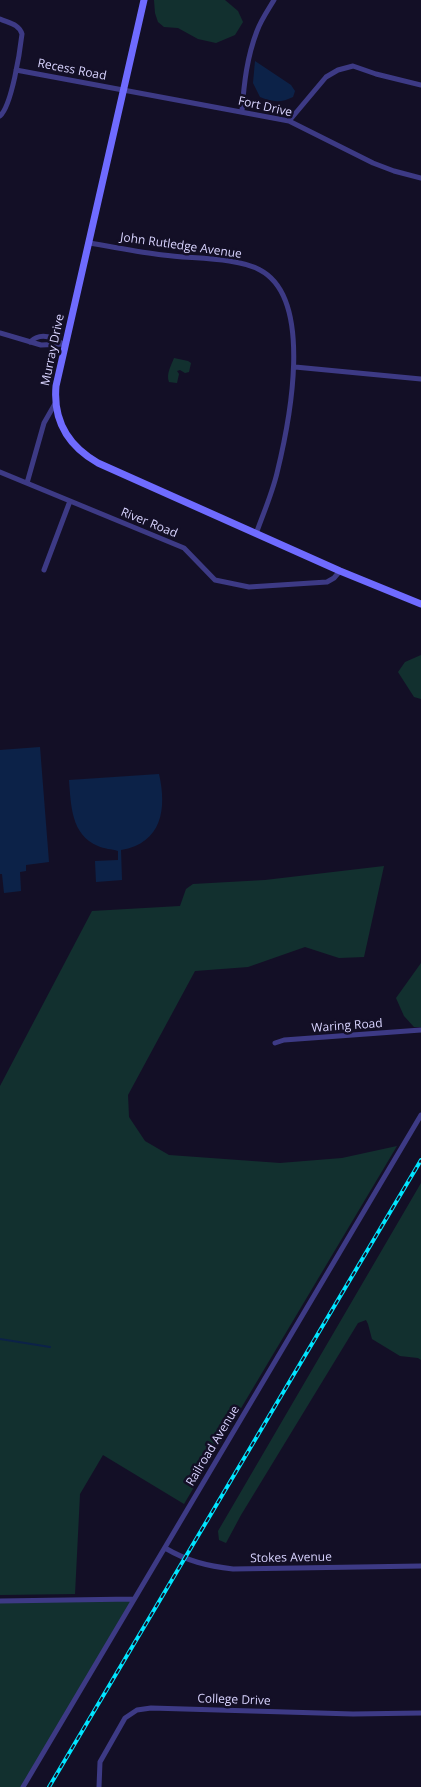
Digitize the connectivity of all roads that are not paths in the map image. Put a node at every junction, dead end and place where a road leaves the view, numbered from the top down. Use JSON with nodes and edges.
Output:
{"nodes":[{"id":1,"x":144,"y":0,"type":"edge"},
{"id":2,"x":274,"y":0,"type":"edge"},
{"id":3,"x":0,"y":20,"type":"edge"},
{"id":4,"x":16,"y":70,"type":"junction"},
{"id":5,"x":421,"y":85,"type":"edge"},
{"id":6,"x":124,"y":90,"type":"junction"},
{"id":7,"x":242,"y":111,"type":"junction"},
{"id":8,"x":0,"y":116,"type":"edge"},
{"id":9,"x":289,"y":120,"type":"junction"},
{"id":10,"x":421,"y":178,"type":"edge"},
{"id":11,"x":89,"y":243,"type":"junction"},
{"id":12,"x":0,"y":333,"type":"edge"},
{"id":13,"x":30,"y":342,"type":"junction"},
{"id":14,"x":65,"y":344,"type":"junction"},
{"id":15,"x":295,"y":367,"type":"junction"},
{"id":16,"x":421,"y":379,"type":"edge"},
{"id":17,"x":56,"y":401,"type":"junction"},
{"id":18,"x":0,"y":472,"type":"edge"},
{"id":19,"x":26,"y":483,"type":"junction"},
{"id":20,"x":70,"y":501,"type":"junction"},
{"id":21,"x":256,"y":534,"type":"junction"},
{"id":22,"x":44,"y":570,"type":"dead end"},
{"id":23,"x":340,"y":571,"type":"junction"},
{"id":24,"x":421,"y":604,"type":"edge"},
{"id":25,"x":421,"y":1030,"type":"edge"},
{"id":26,"x":275,"y":1043,"type":"dead end"},
{"id":27,"x":421,"y":1115,"type":"edge"},
{"id":28,"x":164,"y":1548,"type":"junction"},
{"id":29,"x":421,"y":1566,"type":"edge"},
{"id":30,"x":134,"y":1599,"type":"junction"},
{"id":31,"x":0,"y":1601,"type":"edge"},
{"id":32,"x":421,"y":1713,"type":"edge"},
{"id":33,"x":23,"y":1787,"type":"edge"},
{"id":34,"x":99,"y":1787,"type":"edge"}],
"edges":[{"from":1,"to":6,"type":"street","name":"Murray Drive"},
{"from":2,"to":7,"type":"street"},
{"from":3,"to":4,"type":"street"},
{"from":4,"to":6,"type":"street","name":"Recess Road"},
{"from":4,"to":8,"type":"street"},
{"from":5,"to":9,"type":"street"},
{"from":6,"to":7,"type":"street","name":"Fort Drive"},
{"from":6,"to":11,"type":"street","name":"Murray Drive"},
{"from":7,"to":9,"type":"street","name":"Fort Drive"},
{"from":9,"to":10,"type":"street","name":"Fort Drive"},
{"from":11,"to":14,"type":"street","name":"Murray Drive"},
{"from":11,"to":15,"type":"street","name":"John Rutledge Avenue"},
{"from":12,"to":13,"type":"street"},
{"from":13,"to":14,"type":"street"},
{"from":13,"to":14,"type":"street"},
{"from":14,"to":17,"type":"street","name":"Murray Drive"},
{"from":15,"to":16,"type":"street"},
{"from":15,"to":21,"type":"street","name":"John Rutledge Avenue"},
{"from":17,"to":19,"type":"street"},
{"from":17,"to":21,"type":"street","name":"Murray Drive"},
{"from":18,"to":19,"type":"street","name":"River Road"},
{"from":19,"to":20,"type":"street","name":"River Road"},
{"from":20,"to":22,"type":"street"},
{"from":20,"to":23,"type":"street","name":"River Road"},
{"from":21,"to":23,"type":"street","name":"Murray Drive"},
{"from":23,"to":24,"type":"street","name":"Murray Drive"},
{"from":25,"to":26,"type":"street","name":"Waring Road"},
{"from":27,"to":28,"type":"street","name":"Railroad Avenue"},
{"from":28,"to":29,"type":"street","name":"Stokes Avenue"},
{"from":28,"to":30,"type":"street","name":"Railroad Avenue"},
{"from":30,"to":31,"type":"street"},
{"from":30,"to":33,"type":"street","name":"Railroad Avenue"},
{"from":32,"to":34,"type":"street","name":"College Drive"}]}
